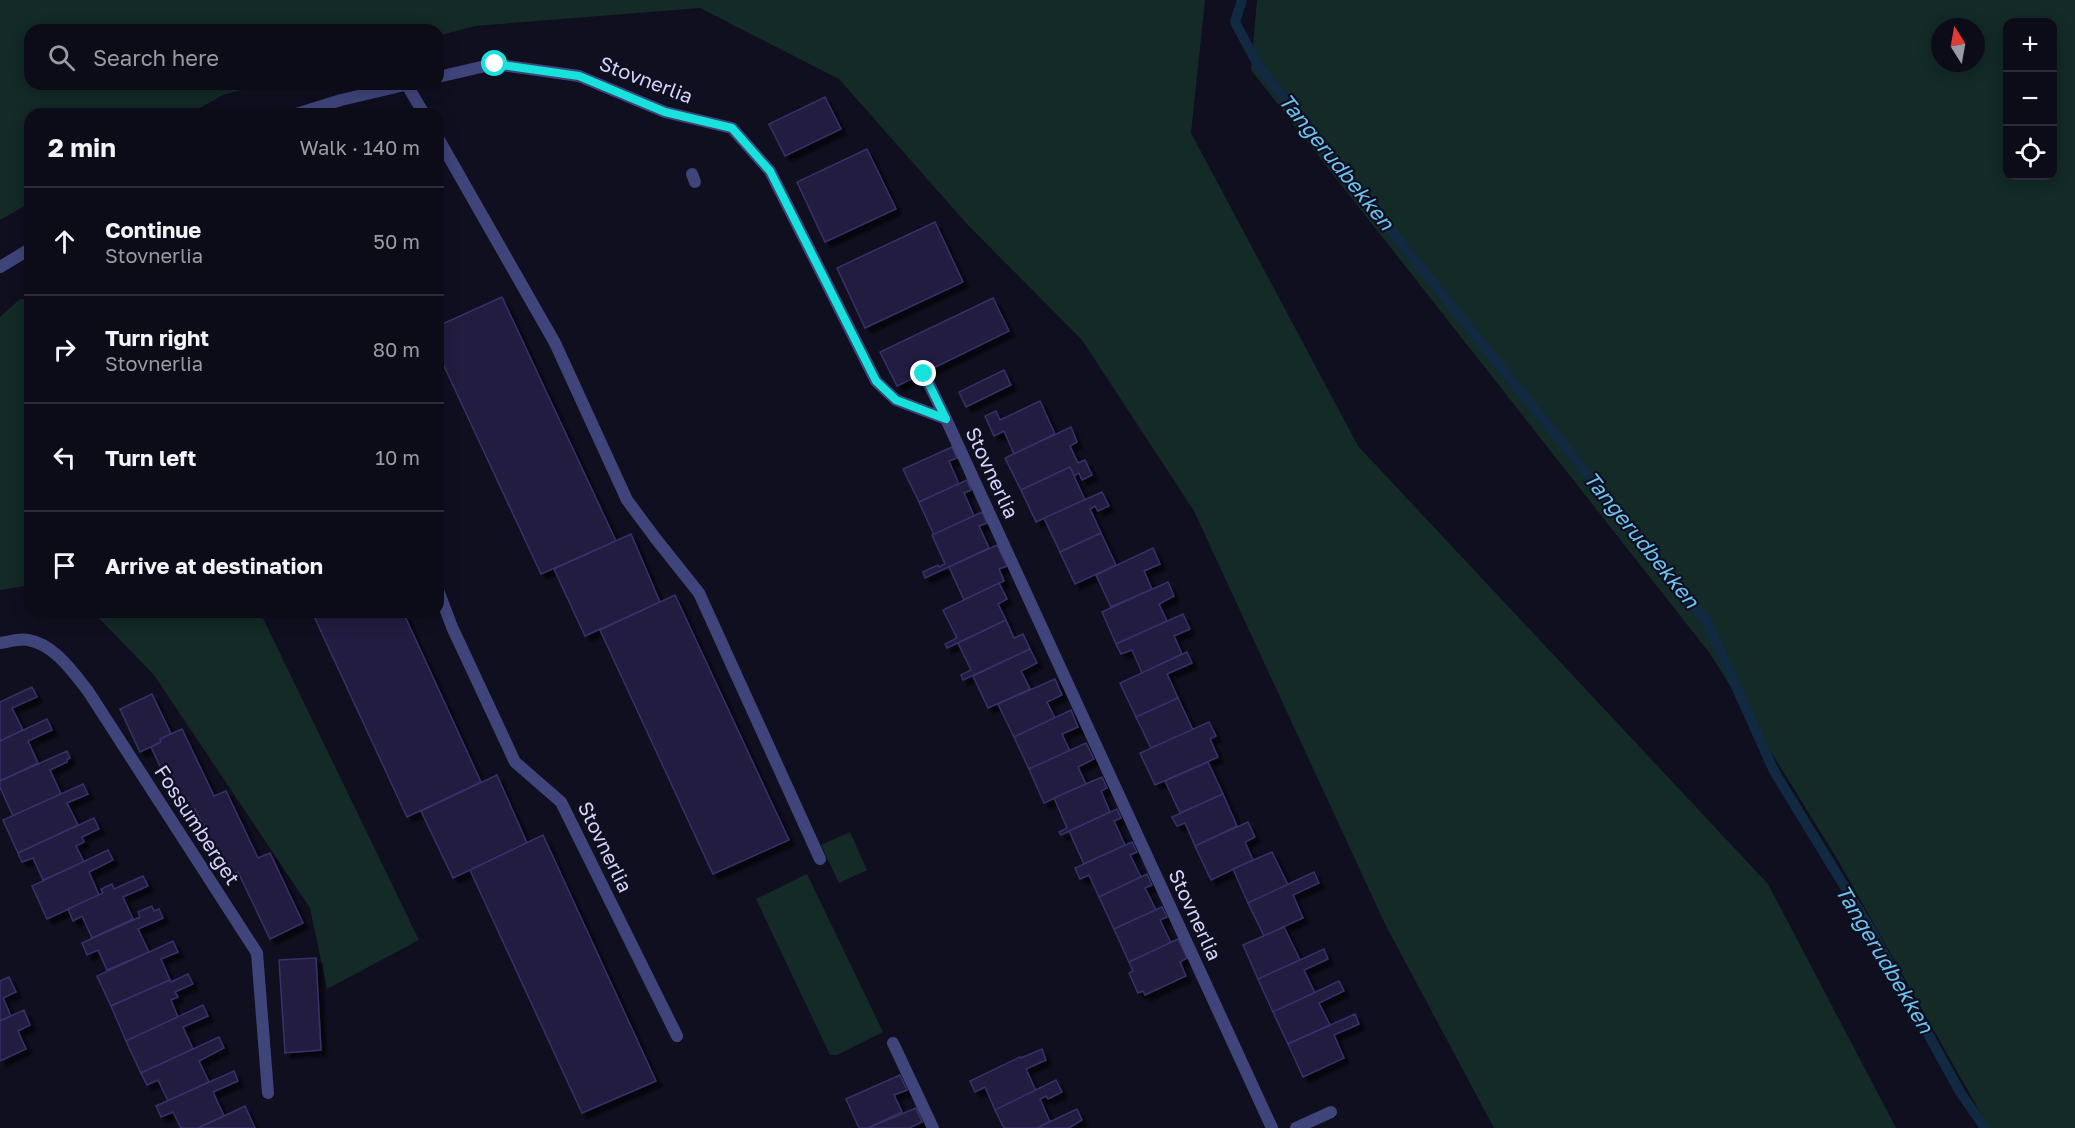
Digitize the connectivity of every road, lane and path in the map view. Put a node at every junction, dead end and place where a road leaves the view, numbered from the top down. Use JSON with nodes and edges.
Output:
{"nodes":[{"id":1,"x":444,"y":76,"type":"edge"},
{"id":2,"x":383,"y":90,"type":"edge"},
{"id":3,"x":411,"y":90,"type":"edge"},
{"id":4,"x":315,"y":108,"type":"edge"},
{"id":5,"x":421,"y":108,"type":"edge"},
{"id":6,"x":444,"y":149,"type":"edge"},
{"id":7,"x":24,"y":253,"type":"edge"},
{"id":8,"x":0,"y":267,"type":"edge"},
{"id":9,"x":924,"y":374,"type":"dead end"},
{"id":10,"x":946,"y":419,"type":"junction"},
{"id":11,"x":444,"y":606,"type":"edge"},
{"id":12,"x":0,"y":643,"type":"edge"},
{"id":13,"x":820,"y":859,"type":"dead end"},
{"id":14,"x":677,"y":1036,"type":"dead end"},
{"id":15,"x":893,"y":1043,"type":"dead end"},
{"id":16,"x":268,"y":1093,"type":"dead end"},
{"id":17,"x":1330,"y":1112,"type":"dead end"},
{"id":18,"x":933,"y":1128,"type":"edge"},
{"id":19,"x":1272,"y":1128,"type":"edge"},
{"id":20,"x":1296,"y":1128,"type":"edge"}],
"edges":[{"from":1,"to":10,"type":"street","name":"Stovnerlia"},
{"from":2,"to":4,"type":"street"},
{"from":3,"to":5,"type":"street"},
{"from":6,"to":13,"type":"street"},
{"from":7,"to":8,"type":"street"},
{"from":9,"to":10,"type":"street"},
{"from":10,"to":19,"type":"street","name":"Stovnerlia"},
{"from":11,"to":14,"type":"street","name":"Stovnerlia"},
{"from":12,"to":16,"type":"street","name":"Fossumberget"},
{"from":15,"to":18,"type":"street"},
{"from":17,"to":20,"type":"street"}]}
